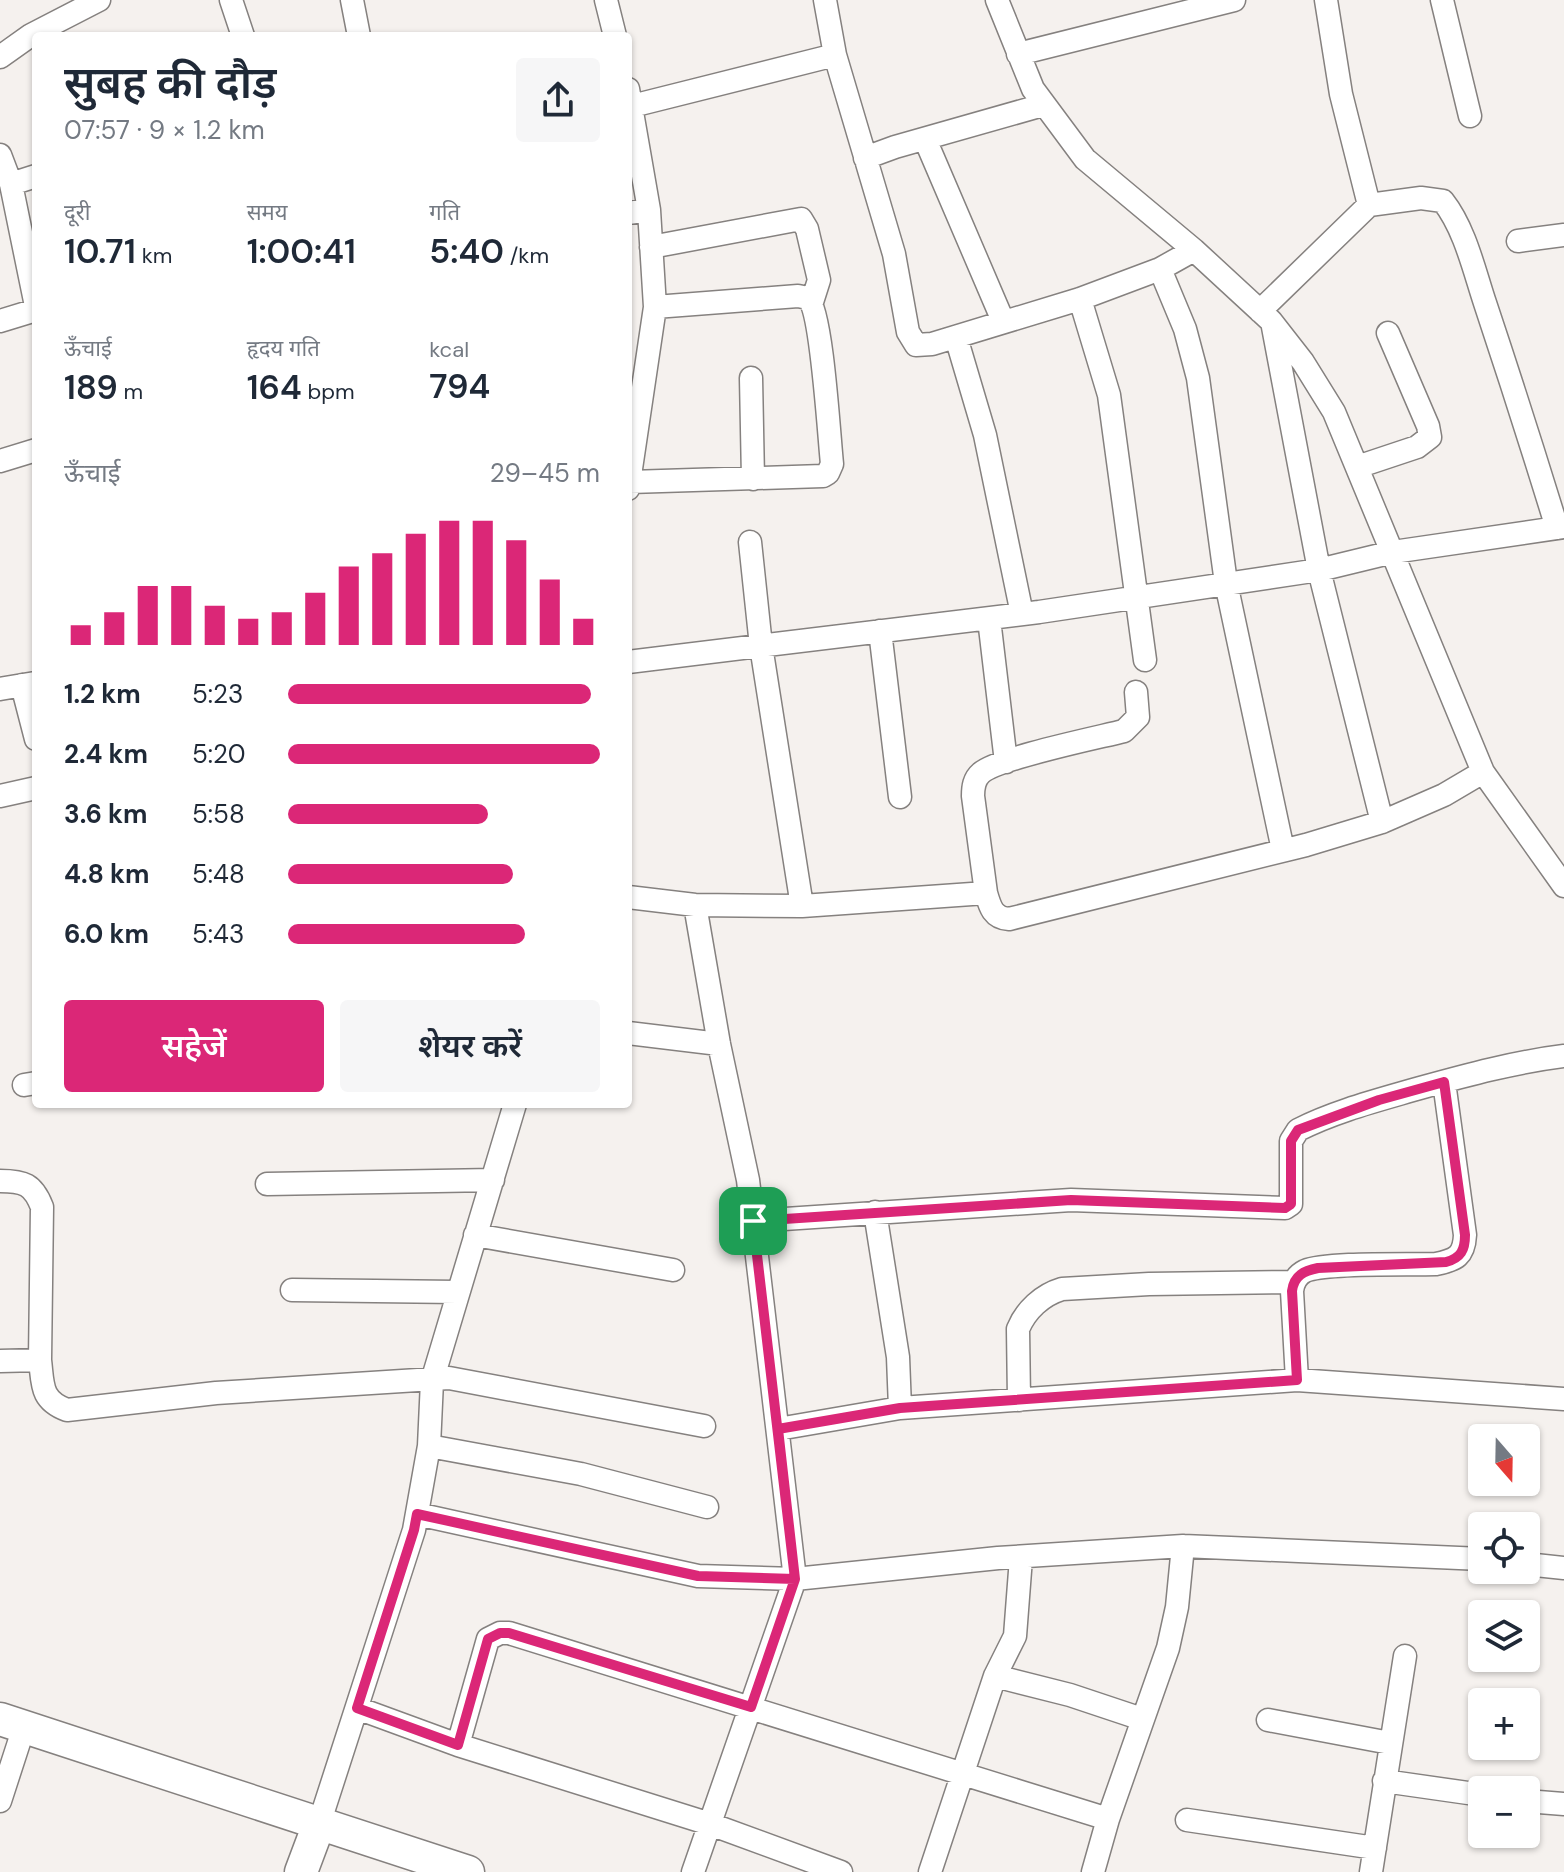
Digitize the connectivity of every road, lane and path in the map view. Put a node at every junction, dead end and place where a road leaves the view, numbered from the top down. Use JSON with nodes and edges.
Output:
{"nodes":[{"id":1,"x":99,"y":0,"type":"edge"},
{"id":2,"x":231,"y":0,"type":"edge"},
{"id":3,"x":352,"y":0,"type":"edge"},
{"id":4,"x":606,"y":0,"type":"edge"},
{"id":5,"x":825,"y":0,"type":"edge"},
{"id":6,"x":997,"y":0,"type":"edge"},
{"id":7,"x":1234,"y":0,"type":"edge"},
{"id":8,"x":1326,"y":0,"type":"edge"},
{"id":9,"x":1442,"y":0,"type":"edge"},
{"id":10,"x":42,"y":32,"type":"edge"},
{"id":11,"x":242,"y":32,"type":"edge"},
{"id":12,"x":358,"y":32,"type":"edge"},
{"id":13,"x":614,"y":32,"type":"edge"},
{"id":14,"x":32,"y":38,"type":"edge"},
{"id":15,"x":1018,"y":54,"type":"junction"},
{"id":16,"x":835,"y":55,"type":"junction"},
{"id":17,"x":0,"y":57,"type":"edge"},
{"id":18,"x":632,"y":98,"type":"edge"},
{"id":19,"x":1043,"y":105,"type":"junction"},
{"id":20,"x":1470,"y":116,"type":"dead end"},
{"id":21,"x":632,"y":126,"type":"edge"},
{"id":22,"x":925,"y":139,"type":"junction"},
{"id":23,"x":0,"y":155,"type":"edge"},
{"id":24,"x":865,"y":158,"type":"junction"},
{"id":25,"x":32,"y":177,"type":"edge"},
{"id":26,"x":11,"y":184,"type":"junction"},
{"id":27,"x":1369,"y":205,"type":"junction"},
{"id":28,"x":638,"y":211,"type":"edge"},
{"id":29,"x":1564,"y":235,"type":"edge"},
{"id":30,"x":1518,"y":241,"type":"dead end"},
{"id":31,"x":651,"y":247,"type":"junction"},
{"id":32,"x":1194,"y":250,"type":"junction"},
{"id":33,"x":1160,"y":269,"type":"junction"},
{"id":34,"x":32,"y":288,"type":"edge"},
{"id":35,"x":1080,"y":299,"type":"junction"},
{"id":36,"x":812,"y":302,"type":"junction"},
{"id":37,"x":655,"y":307,"type":"junction"},
{"id":38,"x":32,"y":309,"type":"edge"},
{"id":39,"x":1266,"y":316,"type":"junction"},
{"id":40,"x":0,"y":321,"type":"edge"},
{"id":41,"x":1003,"y":321,"type":"junction"},
{"id":42,"x":1388,"y":333,"type":"dead end"},
{"id":43,"x":956,"y":337,"type":"junction"},
{"id":44,"x":751,"y":378,"type":"dead end"},
{"id":45,"x":32,"y":451,"type":"edge"},
{"id":46,"x":0,"y":461,"type":"edge"},
{"id":47,"x":632,"y":464,"type":"edge"},
{"id":48,"x":1357,"y":467,"type":"junction"},
{"id":49,"x":753,"y":479,"type":"junction"},
{"id":50,"x":632,"y":485,"type":"edge"},
{"id":51,"x":1560,"y":527,"type":"edge"},
{"id":52,"x":750,"y":542,"type":"dead end"},
{"id":53,"x":1393,"y":552,"type":"junction"},
{"id":54,"x":1319,"y":570,"type":"junction"},
{"id":55,"x":1226,"y":583,"type":"junction"},
{"id":56,"x":1136,"y":598,"type":"junction"},
{"id":57,"x":1022,"y":614,"type":"junction"},
{"id":58,"x":989,"y":619,"type":"junction"},
{"id":59,"x":880,"y":631,"type":"junction"},
{"id":60,"x":761,"y":646,"type":"junction"},
{"id":61,"x":1145,"y":660,"type":"dead end"},
{"id":62,"x":632,"y":662,"type":"edge"},
{"id":63,"x":12,"y":684,"type":"edge"},
{"id":64,"x":1136,"y":692,"type":"dead end"},
{"id":65,"x":32,"y":730,"type":"edge"},
{"id":66,"x":1006,"y":762,"type":"junction"},
{"id":67,"x":1483,"y":772,"type":"junction"},
{"id":68,"x":32,"y":789,"type":"edge"},
{"id":69,"x":0,"y":796,"type":"edge"},
{"id":70,"x":900,"y":797,"type":"dead end"},
{"id":71,"x":1382,"y":822,"type":"junction"},
{"id":72,"x":1283,"y":850,"type":"junction"},
{"id":73,"x":1564,"y":886,"type":"edge"},
{"id":74,"x":986,"y":893,"type":"junction"},
{"id":75,"x":632,"y":897,"type":"edge"},
{"id":76,"x":695,"y":905,"type":"junction"},
{"id":77,"x":802,"y":906,"type":"junction"},
{"id":78,"x":632,"y":1033,"type":"edge"},
{"id":79,"x":719,"y":1044,"type":"junction"},
{"id":80,"x":1564,"y":1056,"type":"edge"},
{"id":81,"x":1444,"y":1082,"type":"junction"},
{"id":82,"x":514,"y":1108,"type":"edge"},
{"id":83,"x":493,"y":1180,"type":"junction"},
{"id":84,"x":0,"y":1181,"type":"edge"},
{"id":85,"x":267,"y":1184,"type":"dead end"},
{"id":86,"x":875,"y":1212,"type":"junction"},
{"id":87,"x":753,"y":1221,"type":"junction"},
{"id":88,"x":475,"y":1235,"type":"junction"},
{"id":89,"x":673,"y":1270,"type":"dead end"},
{"id":90,"x":1293,"y":1282,"type":"junction"},
{"id":91,"x":292,"y":1290,"type":"dead end"},
{"id":92,"x":457,"y":1292,"type":"junction"},
{"id":93,"x":40,"y":1360,"type":"junction"},
{"id":94,"x":0,"y":1361,"type":"edge"},
{"id":95,"x":1297,"y":1380,"type":"junction"},
{"id":96,"x":432,"y":1381,"type":"junction"},
{"id":97,"x":1564,"y":1399,"type":"edge"},
{"id":98,"x":1019,"y":1400,"type":"junction"},
{"id":99,"x":900,"y":1408,"type":"junction"},
{"id":100,"x":704,"y":1426,"type":"dead end"},
{"id":101,"x":778,"y":1429,"type":"junction"},
{"id":102,"x":429,"y":1446,"type":"junction"},
{"id":103,"x":707,"y":1507,"type":"dead end"},
{"id":104,"x":417,"y":1514,"type":"junction"},
{"id":105,"x":1183,"y":1546,"type":"junction"},
{"id":106,"x":1021,"y":1558,"type":"junction"},
{"id":107,"x":1468,"y":1558,"type":"edge"},
{"id":108,"x":1540,"y":1565,"type":"edge"},
{"id":109,"x":1564,"y":1568,"type":"edge"},
{"id":110,"x":795,"y":1579,"type":"junction"},
{"id":111,"x":1405,"y":1656,"type":"dead end"},
{"id":112,"x":995,"y":1676,"type":"junction"},
{"id":113,"x":751,"y":1707,"type":"junction"},
{"id":114,"x":357,"y":1708,"type":"junction"},
{"id":115,"x":1142,"y":1719,"type":"junction"},
{"id":116,"x":1268,"y":1720,"type":"dead end"},
{"id":117,"x":10,"y":1733,"type":"edge"},
{"id":118,"x":1390,"y":1743,"type":"junction"},
{"id":119,"x":458,"y":1745,"type":"junction"},
{"id":120,"x":962,"y":1774,"type":"junction"},
{"id":121,"x":1384,"y":1781,"type":"junction"},
{"id":122,"x":1468,"y":1793,"type":"edge"},
{"id":123,"x":0,"y":1801,"type":"edge"},
{"id":124,"x":1540,"y":1802,"type":"edge"},
{"id":125,"x":1564,"y":1804,"type":"edge"},
{"id":126,"x":1108,"y":1819,"type":"junction"},
{"id":127,"x":1187,"y":1820,"type":"dead end"},
{"id":128,"x":710,"y":1824,"type":"junction"},
{"id":129,"x":311,"y":1846,"type":"edge"},
{"id":130,"x":1375,"y":1848,"type":"junction"},
{"id":131,"x":401,"y":1872,"type":"edge"},
{"id":132,"x":468,"y":1872,"type":"edge"},
{"id":133,"x":693,"y":1872,"type":"edge"},
{"id":134,"x":841,"y":1872,"type":"edge"},
{"id":135,"x":930,"y":1872,"type":"edge"},
{"id":136,"x":1093,"y":1872,"type":"edge"},
{"id":137,"x":1371,"y":1872,"type":"edge"}],
"edges":[{"from":1,"to":10,"type":"street"},
{"from":2,"to":11,"type":"street"},
{"from":3,"to":12,"type":"street"},
{"from":4,"to":13,"type":"street"},
{"from":5,"to":16,"type":"street"},
{"from":6,"to":15,"type":"street"},
{"from":7,"to":15,"type":"street"},
{"from":8,"to":27,"type":"street"},
{"from":9,"to":20,"type":"street"},
{"from":14,"to":17,"type":"street"},
{"from":15,"to":19,"type":"street"},
{"from":16,"to":18,"type":"street"},
{"from":16,"to":24,"type":"street"},
{"from":19,"to":22,"type":"street"},
{"from":19,"to":32,"type":"street"},
{"from":21,"to":28,"type":"street"},
{"from":22,"to":24,"type":"street"},
{"from":22,"to":41,"type":"street"},
{"from":23,"to":26,"type":"street"},
{"from":24,"to":43,"type":"street"},
{"from":25,"to":26,"type":"street"},
{"from":26,"to":34,"type":"street"},
{"from":27,"to":39,"type":"street"},
{"from":27,"to":51,"type":"street"},
{"from":28,"to":31,"type":"street"},
{"from":29,"to":30,"type":"street"},
{"from":31,"to":36,"type":"street"},
{"from":31,"to":37,"type":"street"},
{"from":32,"to":33,"type":"street"},
{"from":32,"to":39,"type":"street"},
{"from":33,"to":35,"type":"street"},
{"from":33,"to":55,"type":"street"},
{"from":35,"to":41,"type":"street"},
{"from":35,"to":56,"type":"street"},
{"from":36,"to":37,"type":"street"},
{"from":36,"to":49,"type":"street"},
{"from":37,"to":47,"type":"street"},
{"from":38,"to":40,"type":"street"},
{"from":39,"to":48,"type":"street"},
{"from":39,"to":54,"type":"street"},
{"from":41,"to":43,"type":"street"},
{"from":42,"to":48,"type":"street"},
{"from":43,"to":57,"type":"street"},
{"from":44,"to":49,"type":"street"},
{"from":45,"to":46,"type":"street"},
{"from":48,"to":53,"type":"street"},
{"from":49,"to":50,"type":"street"},
{"from":51,"to":53,"type":"street"},
{"from":52,"to":60,"type":"street"},
{"from":53,"to":54,"type":"street"},
{"from":53,"to":67,"type":"street"},
{"from":54,"to":55,"type":"street"},
{"from":54,"to":71,"type":"street"},
{"from":55,"to":56,"type":"street"},
{"from":55,"to":72,"type":"street"},
{"from":56,"to":57,"type":"street"},
{"from":56,"to":61,"type":"street"},
{"from":57,"to":58,"type":"street"},
{"from":58,"to":59,"type":"street"},
{"from":58,"to":66,"type":"street"},
{"from":59,"to":60,"type":"street"},
{"from":59,"to":70,"type":"street"},
{"from":60,"to":62,"type":"street"},
{"from":60,"to":77,"type":"street"},
{"from":63,"to":65,"type":"street"},
{"from":64,"to":66,"type":"street"},
{"from":66,"to":74,"type":"street"},
{"from":67,"to":71,"type":"street"},
{"from":67,"to":73,"type":"street"},
{"from":68,"to":69,"type":"street"},
{"from":71,"to":72,"type":"street"},
{"from":72,"to":74,"type":"street"},
{"from":74,"to":77,"type":"street"},
{"from":75,"to":76,"type":"street"},
{"from":76,"to":77,"type":"street"},
{"from":76,"to":79,"type":"street"},
{"from":78,"to":79,"type":"street"},
{"from":79,"to":87,"type":"street"},
{"from":80,"to":81,"type":"street"},
{"from":81,"to":86,"type":"street"},
{"from":81,"to":90,"type":"street"},
{"from":82,"to":83,"type":"street"},
{"from":83,"to":85,"type":"street"},
{"from":83,"to":88,"type":"street"},
{"from":84,"to":93,"type":"street"},
{"from":86,"to":87,"type":"street"},
{"from":86,"to":99,"type":"street"},
{"from":87,"to":101,"type":"street"},
{"from":88,"to":89,"type":"street"},
{"from":88,"to":92,"type":"street"},
{"from":90,"to":95,"type":"street"},
{"from":90,"to":98,"type":"street"},
{"from":91,"to":92,"type":"street"},
{"from":92,"to":96,"type":"street"},
{"from":93,"to":94,"type":"street"},
{"from":93,"to":96,"type":"street"},
{"from":95,"to":97,"type":"street"},
{"from":95,"to":98,"type":"street"},
{"from":96,"to":100,"type":"street"},
{"from":96,"to":102,"type":"street"},
{"from":98,"to":99,"type":"street"},
{"from":99,"to":101,"type":"street"},
{"from":101,"to":110,"type":"street"},
{"from":102,"to":103,"type":"street"},
{"from":102,"to":104,"type":"street"},
{"from":104,"to":110,"type":"street"},
{"from":104,"to":114,"type":"street"},
{"from":105,"to":106,"type":"street"},
{"from":105,"to":107,"type":"street"},
{"from":105,"to":115,"type":"street"},
{"from":106,"to":110,"type":"street"},
{"from":106,"to":112,"type":"street"},
{"from":108,"to":109,"type":"street"},
{"from":110,"to":113,"type":"street"},
{"from":111,"to":118,"type":"street"},
{"from":112,"to":115,"type":"street"},
{"from":112,"to":120,"type":"street"},
{"from":113,"to":119,"type":"street"},
{"from":113,"to":120,"type":"street"},
{"from":113,"to":128,"type":"street"},
{"from":114,"to":119,"type":"street"},
{"from":114,"to":129,"type":"street"},
{"from":115,"to":126,"type":"street"},
{"from":116,"to":118,"type":"street"},
{"from":117,"to":123,"type":"street"},
{"from":117,"to":129,"type":"main road"},
{"from":118,"to":121,"type":"street"},
{"from":119,"to":128,"type":"street"},
{"from":120,"to":126,"type":"street"},
{"from":120,"to":135,"type":"street"},
{"from":121,"to":122,"type":"street"},
{"from":121,"to":130,"type":"street"},
{"from":124,"to":125,"type":"street"},
{"from":126,"to":136,"type":"street"},
{"from":127,"to":130,"type":"street"},
{"from":128,"to":133,"type":"street"},
{"from":128,"to":134,"type":"street"},
{"from":129,"to":131,"type":"main road"},
{"from":129,"to":132,"type":"main road"},
{"from":130,"to":137,"type":"street"}]}
